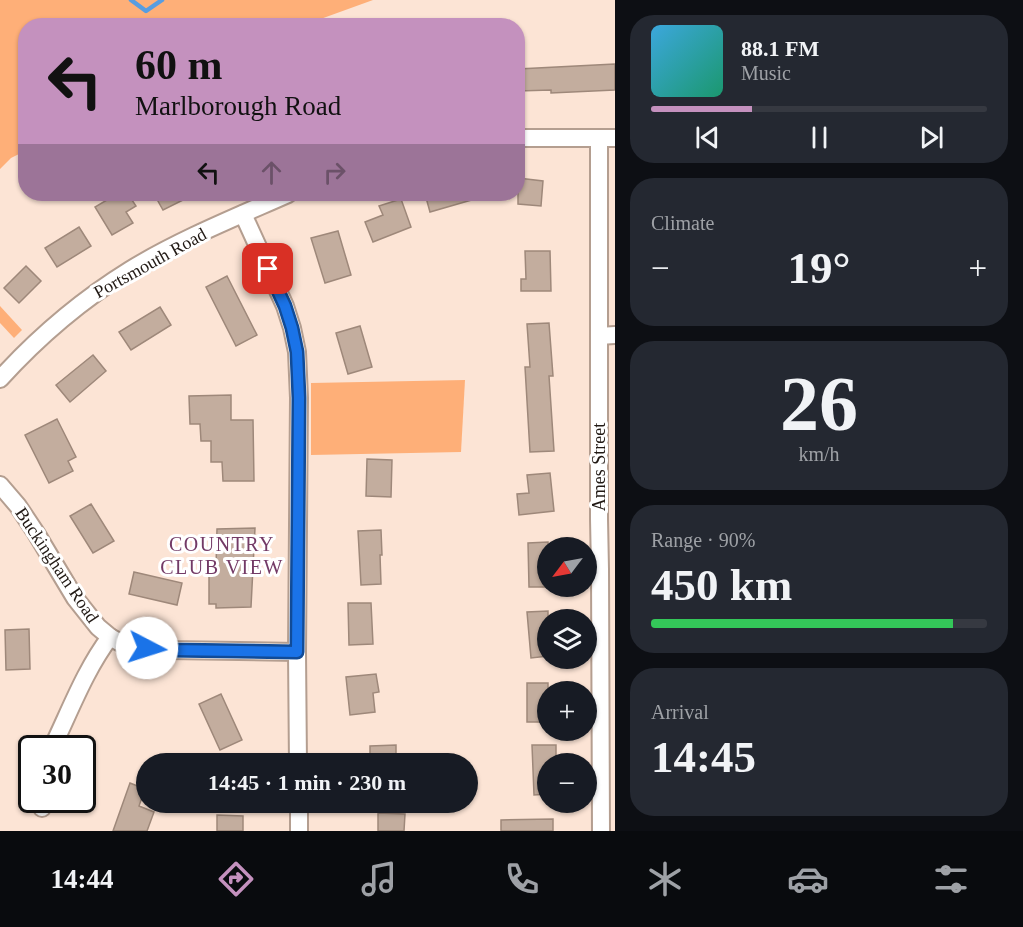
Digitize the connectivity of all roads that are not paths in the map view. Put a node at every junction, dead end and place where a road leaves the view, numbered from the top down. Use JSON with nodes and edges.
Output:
{"nodes":[{"id":1,"x":525,"y":138,"type":"edge"},
{"id":2,"x":607,"y":138,"type":"edge"},
{"id":3,"x":272,"y":201,"type":"edge"},
{"id":4,"x":243,"y":214,"type":"junction"},
{"id":5,"x":607,"y":336,"type":"edge"},
{"id":6,"x":0,"y":379,"type":"edge"},
{"id":7,"x":0,"y":485,"type":"edge"},
{"id":8,"x":110,"y":637,"type":"junction"},
{"id":9,"x":297,"y":652,"type":"junction"},
{"id":10,"x":58,"y":735,"type":"edge"},
{"id":11,"x":298,"y":753,"type":"edge"},
{"id":12,"x":298,"y":813,"type":"edge"},
{"id":13,"x":299,"y":831,"type":"edge"},
{"id":14,"x":601,"y":831,"type":"edge"}],
"edges":[{"from":1,"to":2,"type":"street"},
{"from":2,"to":5,"type":"street","name":"Ames Street"},
{"from":3,"to":4,"type":"street","name":"Portsmouth Road"},
{"from":4,"to":6,"type":"street","name":"Portsmouth Road"},
{"from":4,"to":9,"type":"street"},
{"from":5,"to":14,"type":"street","name":"Ames Street"},
{"from":7,"to":8,"type":"street","name":"Buckingham Road"},
{"from":8,"to":9,"type":"street","name":"Buckingham Road"},
{"from":8,"to":10,"type":"street"},
{"from":9,"to":11,"type":"street"},
{"from":12,"to":13,"type":"street"}]}
